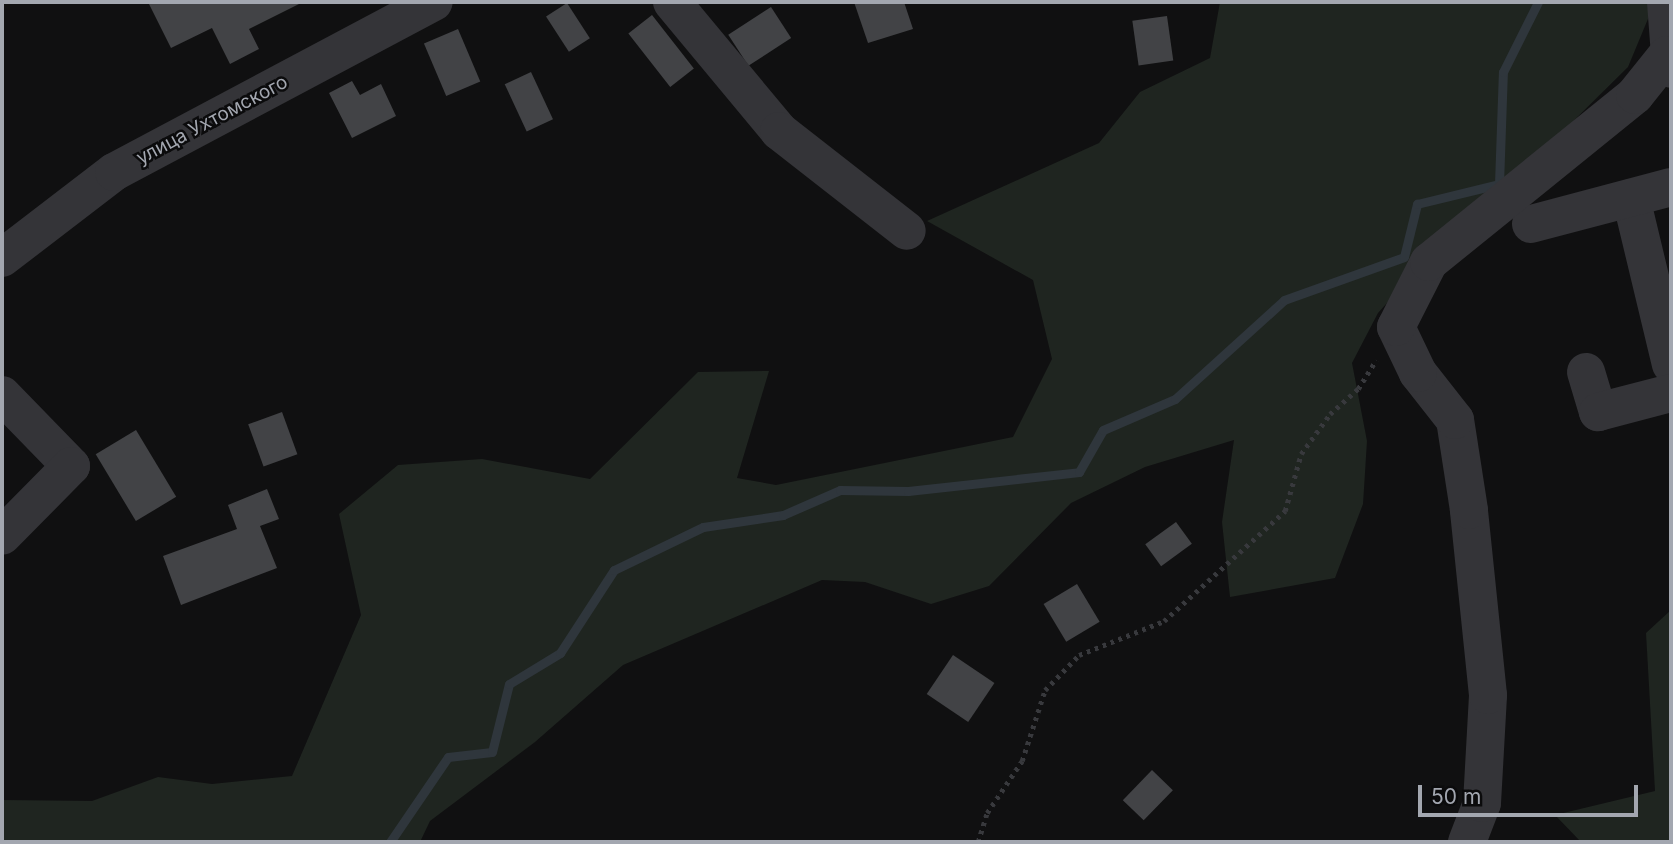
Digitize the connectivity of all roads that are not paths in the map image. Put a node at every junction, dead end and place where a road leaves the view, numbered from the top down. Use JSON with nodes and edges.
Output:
{"nodes":[{"id":1,"x":434,"y":2,"type":"edge"},
{"id":2,"x":672,"y":2,"type":"edge"},
{"id":3,"x":1666,"y":2,"type":"edge"},
{"id":4,"x":1669,"y":62,"type":"edge"},
{"id":5,"x":1671,"y":187,"type":"edge"},
{"id":6,"x":1631,"y":198,"type":"junction"},
{"id":7,"x":1531,"y":225,"type":"dead end"},
{"id":8,"x":907,"y":231,"type":"dead end"},
{"id":9,"x":2,"y":258,"type":"edge"},
{"id":10,"x":1671,"y":364,"type":"edge"},
{"id":11,"x":1586,"y":372,"type":"dead end"},
{"id":12,"x":1671,"y":393,"type":"edge"},
{"id":13,"x":2,"y":395,"type":"edge"},
{"id":14,"x":2,"y":536,"type":"edge"},
{"id":15,"x":1466,"y":842,"type":"edge"}],
"edges":[{"from":1,"to":9,"type":"street","name":"улица Ухтомского"},
{"from":2,"to":8,"type":"street"},
{"from":3,"to":4,"type":"street"},
{"from":4,"to":15,"type":"street"},
{"from":5,"to":6,"type":"street"},
{"from":6,"to":7,"type":"street"},
{"from":6,"to":10,"type":"street"},
{"from":11,"to":12,"type":"street"},
{"from":13,"to":14,"type":"street"}]}
